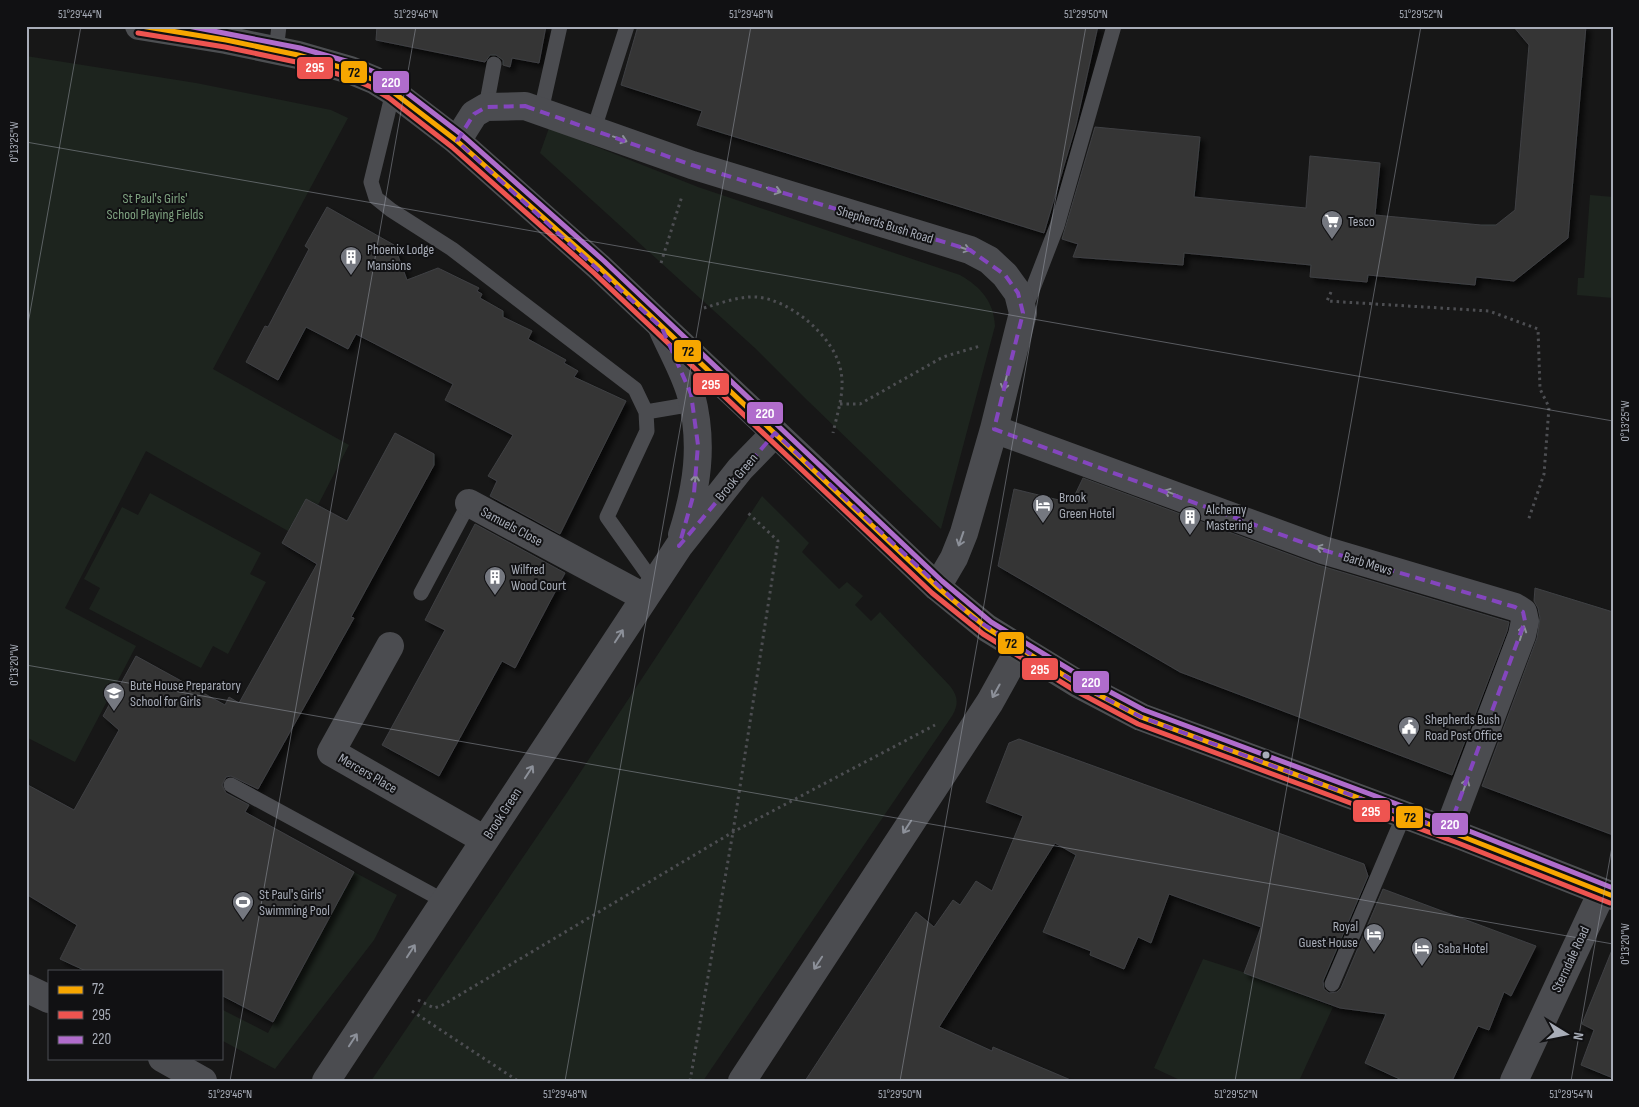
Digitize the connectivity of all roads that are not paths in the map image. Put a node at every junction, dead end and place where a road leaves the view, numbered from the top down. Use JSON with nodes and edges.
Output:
{"nodes":[{"id":1,"x":139,"y":26,"type":"edge"},
{"id":2,"x":560,"y":26,"type":"edge"},
{"id":3,"x":627,"y":26,"type":"edge"},
{"id":4,"x":1114,"y":26,"type":"edge"},
{"id":5,"x":277,"y":39,"type":"edge"},
{"id":6,"x":494,"y":64,"type":"dead end"},
{"id":7,"x":393,"y":92,"type":"junction"},
{"id":8,"x":486,"y":107,"type":"junction"},
{"id":9,"x":541,"y":111,"type":"junction"},
{"id":10,"x":594,"y":129,"type":"junction"},
{"id":11,"x":457,"y":141,"type":"junction"},
{"id":12,"x":1020,"y":324,"type":"junction"},
{"id":13,"x":662,"y":328,"type":"junction"},
{"id":14,"x":692,"y":404,"type":"junction"},
{"id":15,"x":646,"y":412,"type":"junction"},
{"id":16,"x":994,"y":429,"type":"junction"},
{"id":17,"x":775,"y":432,"type":"junction"},
{"id":18,"x":469,"y":503,"type":"joint"},
{"id":19,"x":679,"y":546,"type":"junction"},
{"id":20,"x":936,"y":587,"type":"junction"},
{"id":21,"x":649,"y":590,"type":"junction"},
{"id":22,"x":421,"y":593,"type":"dead end"},
{"id":23,"x":390,"y":646,"type":"dead end"},
{"id":24,"x":1020,"y":648,"type":"junction"},
{"id":25,"x":231,"y":786,"type":"dead end"},
{"id":26,"x":1404,"y":815,"type":"junction"},
{"id":27,"x":1448,"y":831,"type":"junction"},
{"id":28,"x":485,"y":840,"type":"junction"},
{"id":29,"x":1608,"y":894,"type":"edge"},
{"id":30,"x":444,"y":901,"type":"junction"},
{"id":31,"x":1332,"y":984,"type":"dead end"},
{"id":32,"x":26,"y":988,"type":"edge"},
{"id":33,"x":48,"y":999,"type":"edge"},
{"id":34,"x":166,"y":1060,"type":"edge"},
{"id":35,"x":203,"y":1081,"type":"edge"},
{"id":36,"x":326,"y":1081,"type":"edge"},
{"id":37,"x":742,"y":1081,"type":"edge"},
{"id":38,"x":1514,"y":1081,"type":"edge"}],
"edges":[{"from":1,"to":5,"type":"main road"},
{"from":2,"to":9,"type":"lane"},
{"from":3,"to":10,"type":"lane"},
{"from":4,"to":12,"type":"lane"},
{"from":5,"to":7,"type":"main road"},
{"from":6,"to":8,"type":"lane"},
{"from":7,"to":11,"type":"main road"},
{"from":7,"to":15,"type":"lane"},
{"from":8,"to":9,"type":"street","name":"Shepherds Bush Road"},
{"from":8,"to":11,"type":"street"},
{"from":9,"to":10,"type":"street","name":"Shepherds Bush Road"},
{"from":10,"to":12,"type":"street","name":"Shepherds Bush Road","one_way":true},
{"from":11,"to":13,"type":"main road"},
{"from":12,"to":16,"type":"street","one_way":true},
{"from":13,"to":14,"type":"street","name":"Brook Green"},
{"from":13,"to":17,"type":"main road"},
{"from":14,"to":15,"type":"lane"},
{"from":19,"to":14,"type":"street","name":"Brook Green","one_way":true},
{"from":15,"to":21,"type":"lane"},
{"from":16,"to":20,"type":"street","one_way":true},
{"from":27,"to":16,"type":"street","name":"Barb Mews","one_way":true},
{"from":17,"to":19,"type":"street","name":"Brook Green"},
{"from":17,"to":20,"type":"main road"},
{"from":18,"to":21,"type":"street","name":"Samuels Close"},
{"from":18,"to":22,"type":"lane","name":"Samuels Close"},
{"from":19,"to":21,"type":"street","name":"Brook Green"},
{"from":20,"to":24,"type":"main road"},
{"from":28,"to":21,"type":"street","name":"Brook Green","one_way":true},
{"from":23,"to":28,"type":"street","name":"Mercers Place"},
{"from":24,"to":26,"type":"main road"},
{"from":24,"to":37,"type":"street","one_way":true},
{"from":25,"to":30,"type":"lane"},
{"from":26,"to":27,"type":"main road"},
{"from":26,"to":31,"type":"lane"},
{"from":27,"to":29,"type":"main road"},
{"from":28,"to":30,"type":"street","name":"Brook Green"},
{"from":29,"to":38,"type":"street","name":"Sterndale Road"},
{"from":36,"to":30,"type":"street","name":"Brook Green","one_way":true},
{"from":32,"to":33,"type":"street"},
{"from":34,"to":35,"type":"street"}]}
